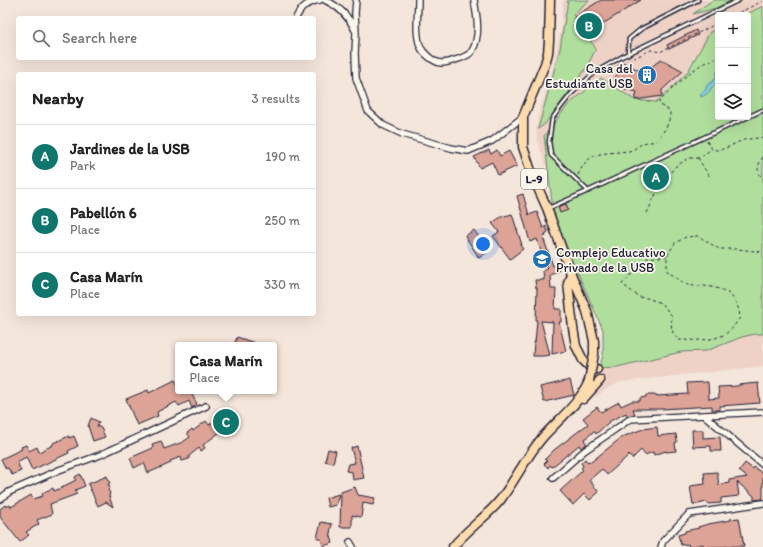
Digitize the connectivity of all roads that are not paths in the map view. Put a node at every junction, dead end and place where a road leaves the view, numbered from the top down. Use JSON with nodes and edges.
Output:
{"nodes":[{"id":1,"x":320,"y":0,"type":"edge"},
{"id":2,"x":326,"y":0,"type":"edge"},
{"id":3,"x":356,"y":0,"type":"edge"},
{"id":4,"x":418,"y":0,"type":"edge"},
{"id":5,"x":474,"y":0,"type":"edge"},
{"id":6,"x":550,"y":0,"type":"edge"},
{"id":7,"x":698,"y":0,"type":"edge"},
{"id":8,"x":739,"y":0,"type":"edge"},
{"id":9,"x":297,"y":16,"type":"edge"},
{"id":10,"x":356,"y":34,"type":"junction"},
{"id":11,"x":628,"y":54,"type":"junction"},
{"id":12,"x":763,"y":110,"type":"edge"},
{"id":13,"x":522,"y":117,"type":"junction"},
{"id":14,"x":588,"y":191,"type":"junction"},
{"id":15,"x":547,"y":208,"type":"junction"},
{"id":16,"x":571,"y":274,"type":"junction"},
{"id":17,"x":597,"y":369,"type":"dead end"},
{"id":18,"x":600,"y":380,"type":"dead end"},
{"id":19,"x":206,"y":406,"type":"dead end"},
{"id":20,"x":763,"y":412,"type":"edge"},
{"id":21,"x":565,"y":413,"type":"junction"},
{"id":22,"x":704,"y":415,"type":"junction"},
{"id":23,"x":763,"y":465,"type":"edge"},
{"id":24,"x":553,"y":478,"type":"dead end"},
{"id":25,"x":0,"y":499,"type":"edge"},
{"id":26,"x":763,"y":503,"type":"edge"},
{"id":27,"x":453,"y":547,"type":"edge"},
{"id":28,"x":662,"y":547,"type":"edge"}],
"edges":[{"from":1,"to":9,"type":"street"},
{"from":2,"to":10,"type":"street"},
{"from":3,"to":10,"type":"street"},
{"from":4,"to":5,"type":"street"},
{"from":6,"to":13,"type":"main road","number":"L-9"},
{"from":7,"to":11,"type":"lane"},
{"from":8,"to":11,"type":"lane"},
{"from":10,"to":13,"type":"street"},
{"from":11,"to":14,"type":"lane"},
{"from":12,"to":14,"type":"lane"},
{"from":13,"to":15,"type":"main road","number":"L-9"},
{"from":14,"to":15,"type":"lane"},
{"from":15,"to":16,"type":"main road","number":"L-9"},
{"from":16,"to":17,"type":"main road"},
{"from":16,"to":21,"type":"main road","number":"L-9","bridge":true},
{"from":18,"to":21,"type":"main road"},
{"from":19,"to":25,"type":"street"},
{"from":20,"to":22,"type":"street"},
{"from":21,"to":27,"type":"main road","number":"L-9"},
{"from":22,"to":23,"type":"street"},
{"from":22,"to":24,"type":"street"},
{"from":26,"to":28,"type":"street"}]}
